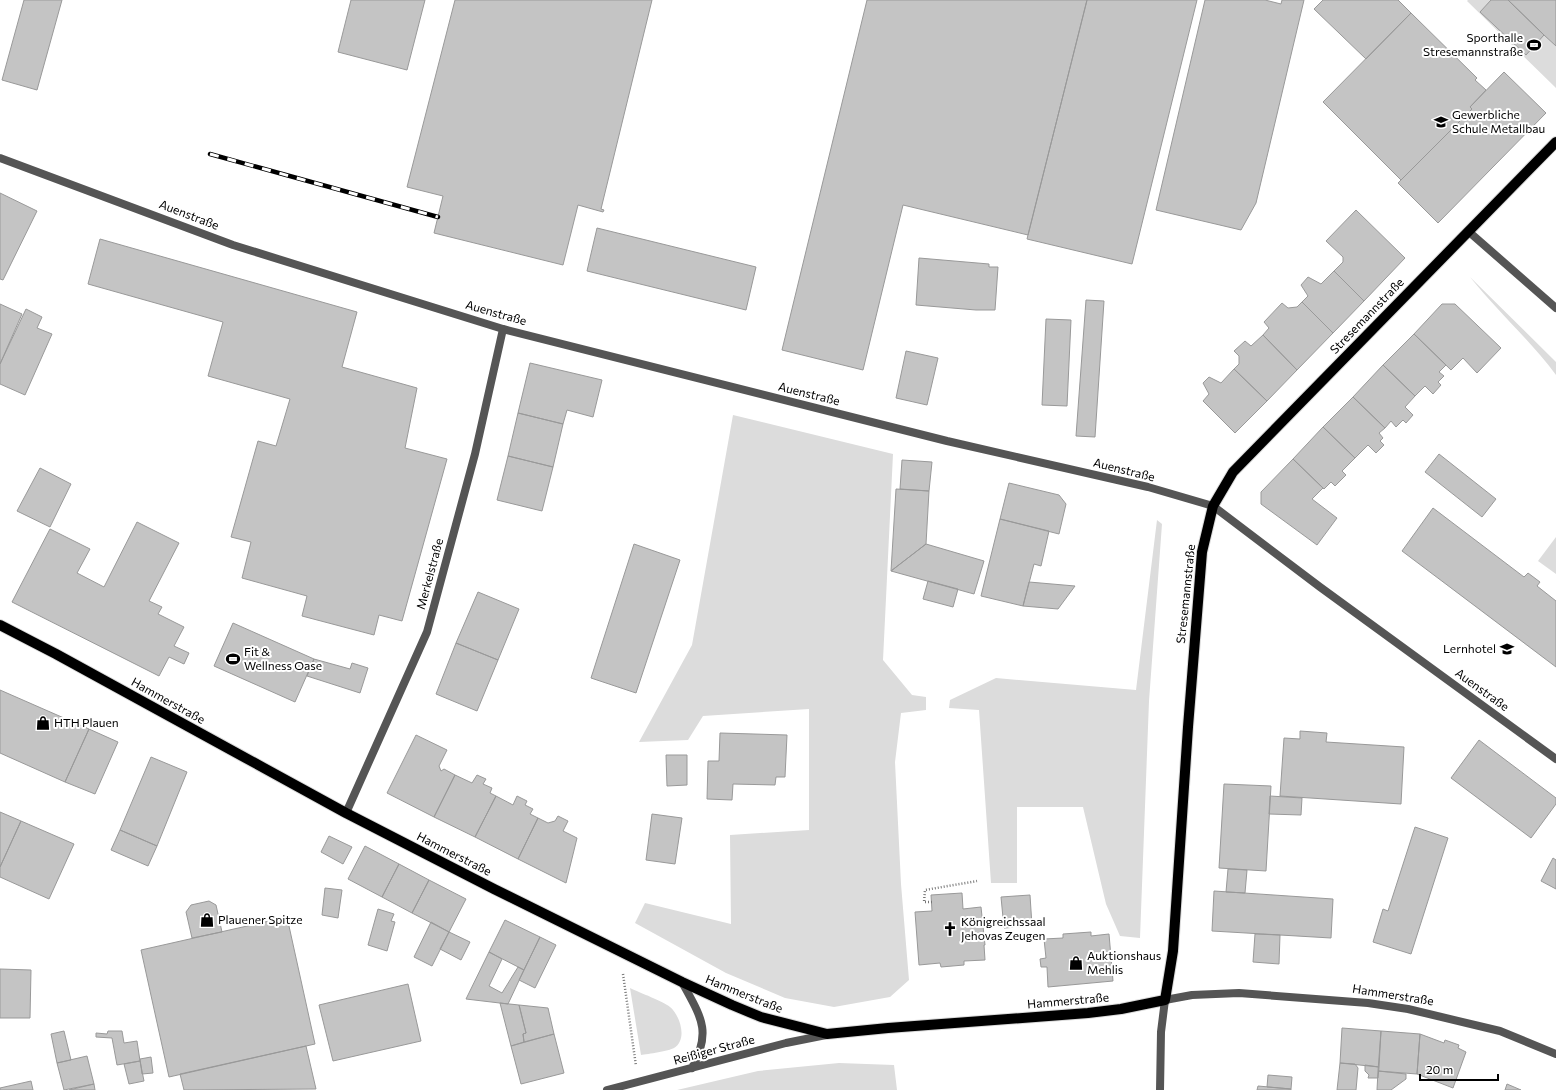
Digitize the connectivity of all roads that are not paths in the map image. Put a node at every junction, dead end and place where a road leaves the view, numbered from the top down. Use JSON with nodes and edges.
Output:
{"nodes":[{"id":1,"x":1556,"y":142,"type":"edge"},
{"id":2,"x":0,"y":158,"type":"edge"},
{"id":3,"x":1468,"y":232,"type":"junction"},
{"id":4,"x":1556,"y":308,"type":"edge"},
{"id":5,"x":503,"y":329,"type":"junction"},
{"id":6,"x":1213,"y":506,"type":"junction"},
{"id":7,"x":0,"y":625,"type":"edge"},
{"id":8,"x":1556,"y":759,"type":"edge"},
{"id":9,"x":346,"y":813,"type":"junction"},
{"id":10,"x":682,"y":982,"type":"junction"},
{"id":11,"x":1165,"y":1000,"type":"junction"},
{"id":12,"x":826,"y":1034,"type":"junction"},
{"id":13,"x":1556,"y":1054,"type":"edge"},
{"id":14,"x":692,"y":1068,"type":"junction"},
{"id":15,"x":607,"y":1090,"type":"edge"},
{"id":16,"x":1160,"y":1090,"type":"edge"}],
"edges":[{"from":1,"to":3,"type":"main road","name":"Stresemannstraße"},
{"from":2,"to":5,"type":"street","name":"Auenstraße"},
{"from":3,"to":4,"type":"street"},
{"from":3,"to":6,"type":"main road","name":"Stresemannstraße"},
{"from":5,"to":6,"type":"street","name":"Auenstraße"},
{"from":5,"to":9,"type":"street","name":"Merkelstraße"},
{"from":6,"to":8,"type":"street","name":"Auenstraße"},
{"from":6,"to":11,"type":"main road","name":"Stresemannstraße"},
{"from":7,"to":9,"type":"main road","name":"Hammerstraße"},
{"from":9,"to":10,"type":"main road","name":"Hammerstraße"},
{"from":10,"to":12,"type":"main road","name":"Hammerstraße"},
{"from":10,"to":14,"type":"street"},
{"from":11,"to":12,"type":"main road","name":"Hammerstraße"},
{"from":11,"to":13,"type":"street","name":"Hammerstraße"},
{"from":11,"to":16,"type":"street","name":"Stresemannstraße"},
{"from":12,"to":14,"type":"street","name":"Reißiger Straße"},
{"from":14,"to":15,"type":"street","name":"Reißiger Straße"}]}
